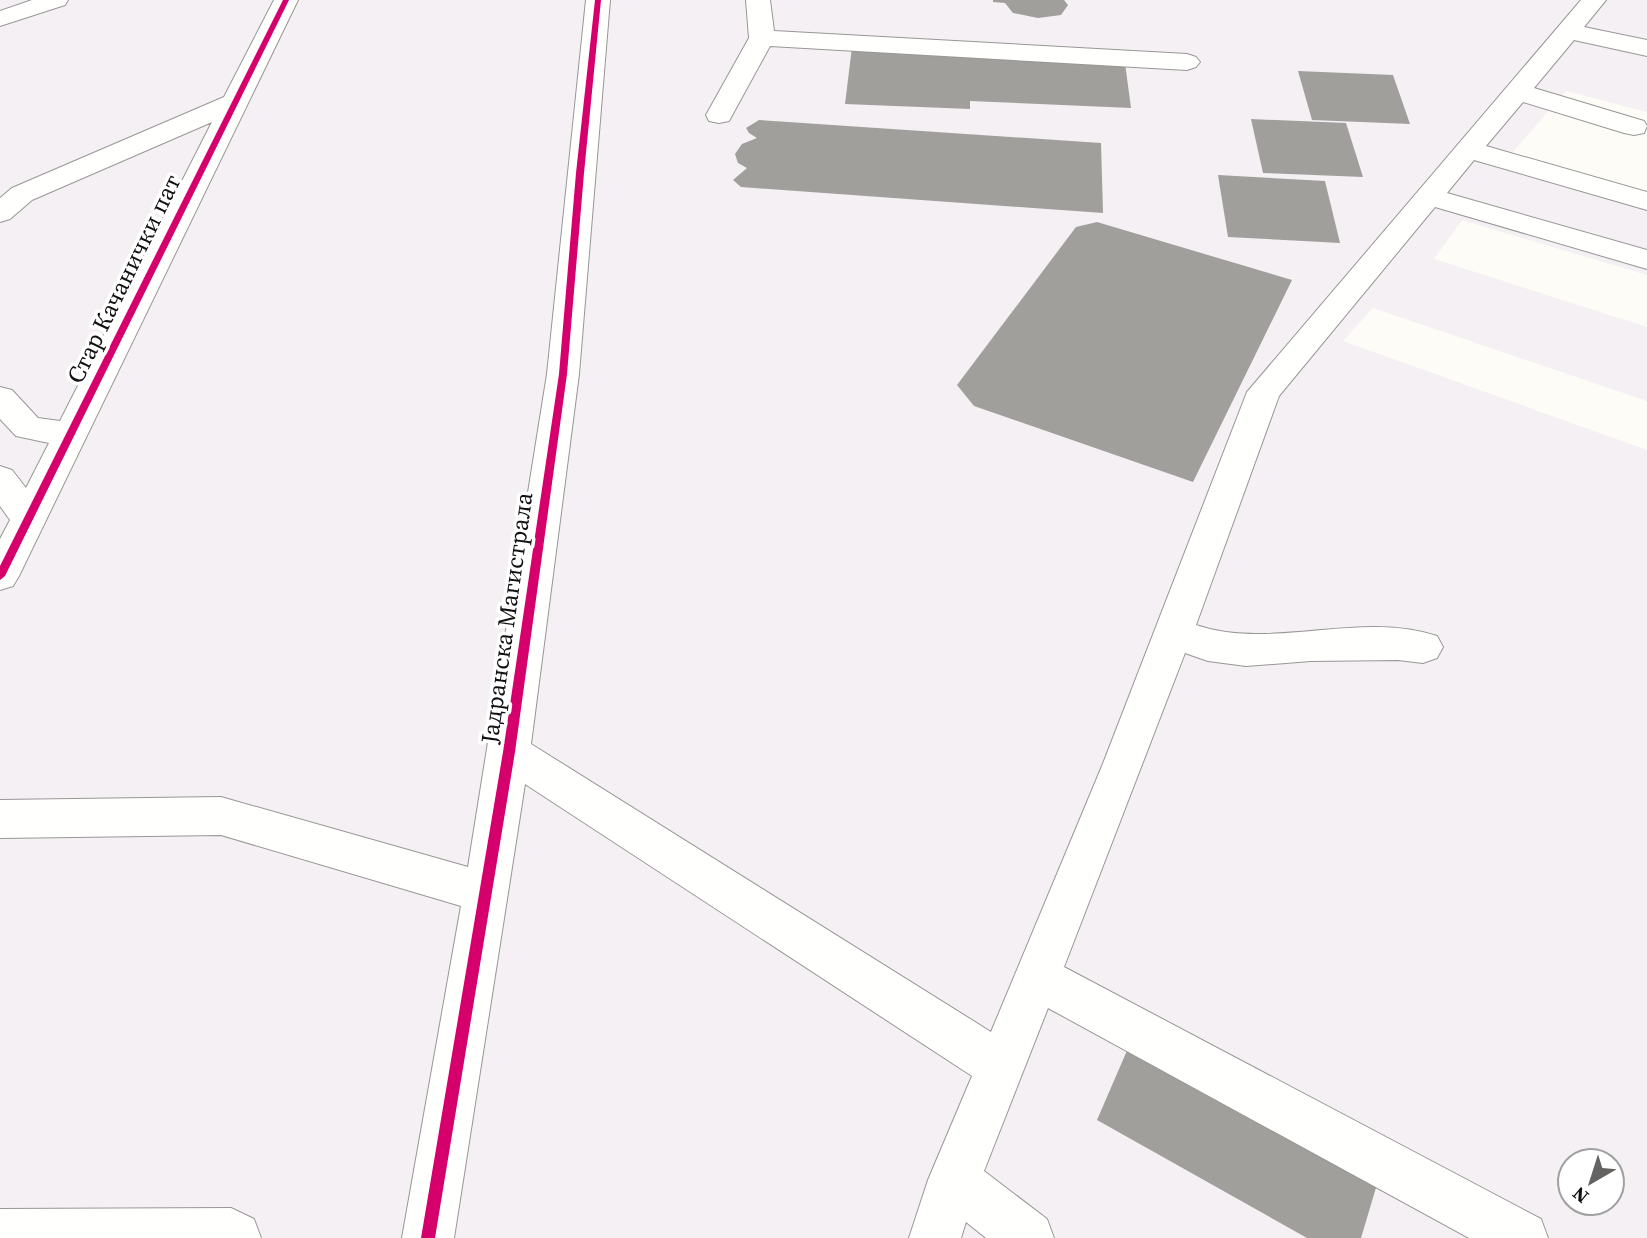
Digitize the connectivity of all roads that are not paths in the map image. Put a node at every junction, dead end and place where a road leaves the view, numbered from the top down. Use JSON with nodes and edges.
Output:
{"nodes":[{"id":1,"x":56,"y":0,"type":"edge"},
{"id":2,"x":286,"y":0,"type":"edge"},
{"id":3,"x":598,"y":0,"type":"edge"},
{"id":4,"x":758,"y":0,"type":"edge"},
{"id":5,"x":1594,"y":0,"type":"edge"},
{"id":6,"x":0,"y":19,"type":"edge"},
{"id":7,"x":1567,"y":31,"type":"junction"},
{"id":8,"x":762,"y":38,"type":"junction"},
{"id":9,"x":1647,"y":48,"type":"edge"},
{"id":10,"x":1187,"y":62,"type":"dead end"},
{"id":11,"x":1515,"y":91,"type":"junction"},
{"id":12,"x":236,"y":102,"type":"junction"},
{"id":13,"x":719,"y":115,"type":"dead end"},
{"id":14,"x":1634,"y":127,"type":"dead end"},
{"id":15,"x":1467,"y":149,"type":"junction"},
{"id":16,"x":1427,"y":197,"type":"junction"},
{"id":17,"x":1647,"y":201,"type":"edge"},
{"id":18,"x":0,"y":213,"type":"edge"},
{"id":19,"x":1647,"y":260,"type":"edge"},
{"id":20,"x":0,"y":398,"type":"edge"},
{"id":21,"x":70,"y":435,"type":"junction"},
{"id":22,"x":0,"y":479,"type":"edge"},
{"id":23,"x":28,"y":519,"type":"junction"},
{"id":24,"x":0,"y":576,"type":"edge"},
{"id":25,"x":1172,"y":632,"type":"junction"},
{"id":26,"x":1423,"y":647,"type":"dead end"},
{"id":27,"x":509,"y":752,"type":"junction"},
{"id":28,"x":0,"y":819,"type":"edge"},
{"id":29,"x":486,"y":892,"type":"junction"},
{"id":30,"x":1038,"y":978,"type":"junction"},
{"id":31,"x":1002,"y":1067,"type":"junction"},
{"id":32,"x":954,"y":1180,"type":"junction"},
{"id":33,"x":0,"y":1235,"type":"edge"},
{"id":34,"x":236,"y":1238,"type":"edge"},
{"id":35,"x":428,"y":1238,"type":"edge"},
{"id":36,"x":935,"y":1238,"type":"edge"},
{"id":37,"x":1028,"y":1238,"type":"edge"},
{"id":38,"x":1522,"y":1238,"type":"edge"}],
"edges":[{"from":1,"to":6,"type":"street"},
{"from":2,"to":12,"type":"street","name":"Стар Качанички пат"},
{"from":3,"to":27,"type":"street","name":"Јадранска Магистрала"},
{"from":4,"to":8,"type":"street"},
{"from":5,"to":7,"type":"street"},
{"from":7,"to":9,"type":"street"},
{"from":7,"to":11,"type":"street"},
{"from":8,"to":10,"type":"street"},
{"from":8,"to":13,"type":"street"},
{"from":11,"to":14,"type":"street"},
{"from":11,"to":15,"type":"street"},
{"from":12,"to":18,"type":"street"},
{"from":12,"to":21,"type":"street","name":"Стар Качанички пат"},
{"from":15,"to":16,"type":"street"},
{"from":15,"to":17,"type":"street"},
{"from":16,"to":19,"type":"street"},
{"from":16,"to":25,"type":"street"},
{"from":20,"to":21,"type":"street"},
{"from":21,"to":23,"type":"street","name":"Стар Качанички пат"},
{"from":22,"to":23,"type":"street"},
{"from":23,"to":24,"type":"street","name":"Стар Качанички пат"},
{"from":25,"to":26,"type":"street"},
{"from":25,"to":30,"type":"street"},
{"from":27,"to":29,"type":"street","name":"Јадранска Магистрала"},
{"from":27,"to":31,"type":"street"},
{"from":28,"to":29,"type":"street"},
{"from":29,"to":35,"type":"street","name":"Јадранска Магистрала"},
{"from":30,"to":31,"type":"street"},
{"from":30,"to":38,"type":"street"},
{"from":31,"to":32,"type":"street"},
{"from":32,"to":36,"type":"street"},
{"from":32,"to":37,"type":"street"},
{"from":33,"to":34,"type":"street"}]}
